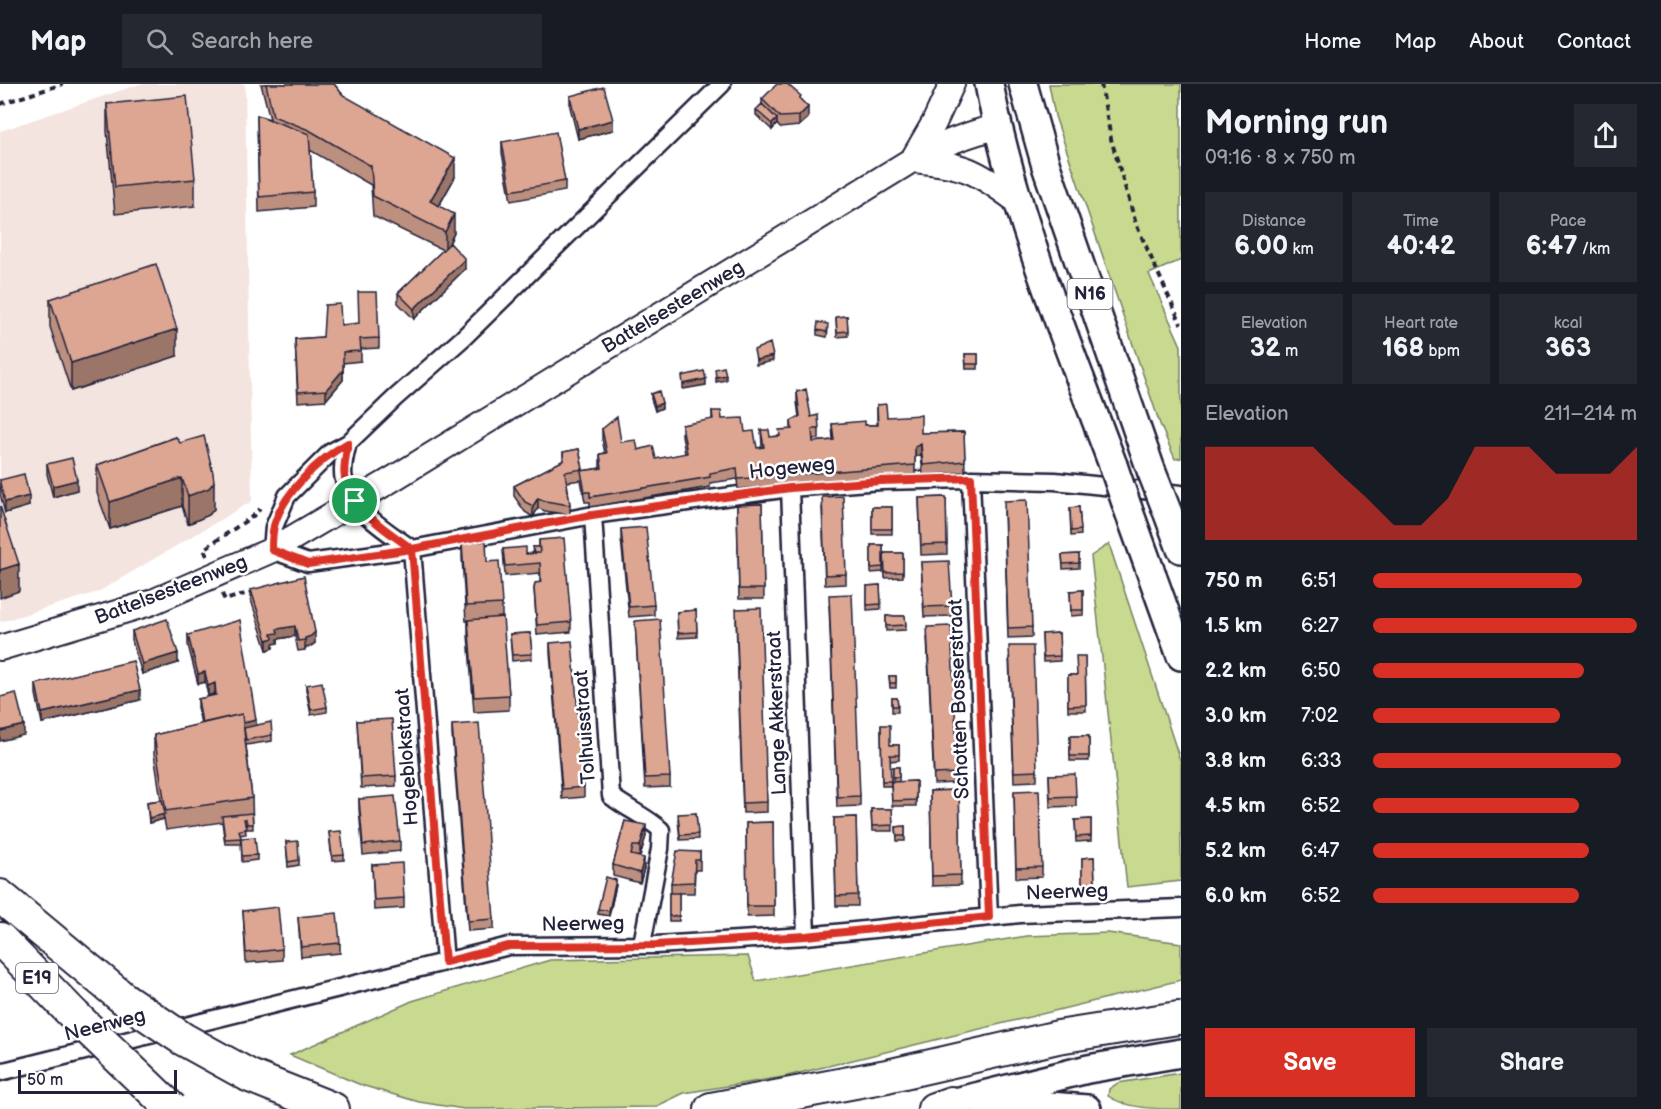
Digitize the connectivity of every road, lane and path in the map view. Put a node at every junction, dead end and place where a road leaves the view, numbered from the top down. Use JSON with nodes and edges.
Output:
{"nodes":[{"id":1,"x":63,"y":84,"type":"edge"},
{"id":2,"x":722,"y":84,"type":"edge"},
{"id":3,"x":952,"y":84,"type":"edge"},
{"id":4,"x":989,"y":84,"type":"edge"},
{"id":5,"x":1023,"y":84,"type":"edge"},
{"id":6,"x":1101,"y":84,"type":"edge"},
{"id":7,"x":0,"y":104,"type":"edge"},
{"id":8,"x":1031,"y":117,"type":"junction"},
{"id":9,"x":997,"y":127,"type":"junction"},
{"id":10,"x":912,"y":160,"type":"junction"},
{"id":11,"x":1017,"y":201,"type":"junction"},
{"id":12,"x":1181,"y":324,"type":"edge"},
{"id":13,"x":348,"y":443,"type":"junction"},
{"id":14,"x":971,"y":478,"type":"junction"},
{"id":15,"x":790,"y":488,"type":"junction"},
{"id":16,"x":355,"y":501,"type":"junction"},
{"id":17,"x":1174,"y":503,"type":"edge"},
{"id":18,"x":592,"y":515,"type":"junction"},
{"id":19,"x":412,"y":549,"type":"junction"},
{"id":20,"x":1181,"y":549,"type":"edge"},
{"id":21,"x":272,"y":550,"type":"junction"},
{"id":22,"x":0,"y":648,"type":"edge"},
{"id":23,"x":1181,"y":656,"type":"edge"},
{"id":24,"x":0,"y":897,"type":"edge"},
{"id":25,"x":1181,"y":908,"type":"edge"},
{"id":26,"x":989,"y":917,"type":"junction"},
{"id":27,"x":806,"y":936,"type":"junction"},
{"id":28,"x":0,"y":939,"type":"edge"},
{"id":29,"x":642,"y":944,"type":"junction"},
{"id":30,"x":445,"y":962,"type":"junction"},
{"id":31,"x":1180,"y":1017,"type":"edge"},
{"id":32,"x":1181,"y":1053,"type":"edge"},
{"id":33,"x":0,"y":1072,"type":"edge"},
{"id":34,"x":949,"y":1107,"type":"edge"},
{"id":35,"x":172,"y":1109,"type":"edge"},
{"id":36,"x":333,"y":1109,"type":"edge"},
{"id":37,"x":711,"y":1109,"type":"edge"},
{"id":38,"x":987,"y":1109,"type":"edge"},
{"id":39,"x":1087,"y":1109,"type":"edge"}],
"edges":[{"from":1,"to":7,"type":"path"},
{"from":2,"to":13,"type":"street","name":"Battelsesteenweg"},
{"from":3,"to":10,"type":"main road"},
{"from":4,"to":9,"type":"main road","number":"N16"},
{"from":5,"to":8,"type":"main road","number":"N16"},
{"from":6,"to":12,"type":"path"},
{"from":8,"to":9,"type":"main road"},
{"from":8,"to":17,"type":"main road","number":"N16","bridge":true},
{"from":9,"to":10,"type":"main road","name":"Battelsesteenweg"},
{"from":9,"to":11,"type":"main road","number":"N16"},
{"from":10,"to":11,"type":"main road"},
{"from":10,"to":16,"type":"main road","name":"Battelsesteenweg"},
{"from":11,"to":23,"type":"main road","number":"N16","bridge":true},
{"from":13,"to":16,"type":"street"},
{"from":13,"to":21,"type":"street","name":"Battelsesteenweg"},
{"from":14,"to":15,"type":"street","name":"Hogeweg"},
{"from":14,"to":17,"type":"street","name":"Hogeweg"},
{"from":14,"to":26,"type":"street","name":"Schotten Bosserstraat"},
{"from":15,"to":18,"type":"street","name":"Hogeweg"},
{"from":15,"to":27,"type":"street","name":"Lange Akkerstraat"},
{"from":16,"to":19,"type":"street"},
{"from":16,"to":21,"type":"main road","name":"Battelsesteenweg"},
{"from":17,"to":20,"type":"main road","number":"N16"},
{"from":18,"to":19,"type":"street","name":"Hogeweg"},
{"from":18,"to":29,"type":"street","name":"Tolhuisstraat"},
{"from":19,"to":21,"type":"street","name":"Hogeweg"},
{"from":19,"to":30,"type":"street","name":"Hogeblokstraat"},
{"from":21,"to":22,"type":"main road","name":"Battelsesteenweg"},
{"from":24,"to":36,"type":"highway","bridge":true},
{"from":25,"to":26,"type":"street","name":"Neerweg"},
{"from":26,"to":27,"type":"street","name":"Neerweg"},
{"from":27,"to":29,"type":"street","name":"Neerweg"},
{"from":28,"to":35,"type":"highway","number":"E19","bridge":true},
{"from":29,"to":30,"type":"street","name":"Neerweg"},
{"from":30,"to":33,"type":"street","name":"Neerweg"},
{"from":31,"to":37,"type":"highway"},
{"from":32,"to":34,"type":"main road"},
{"from":38,"to":39,"type":"main road"}]}
